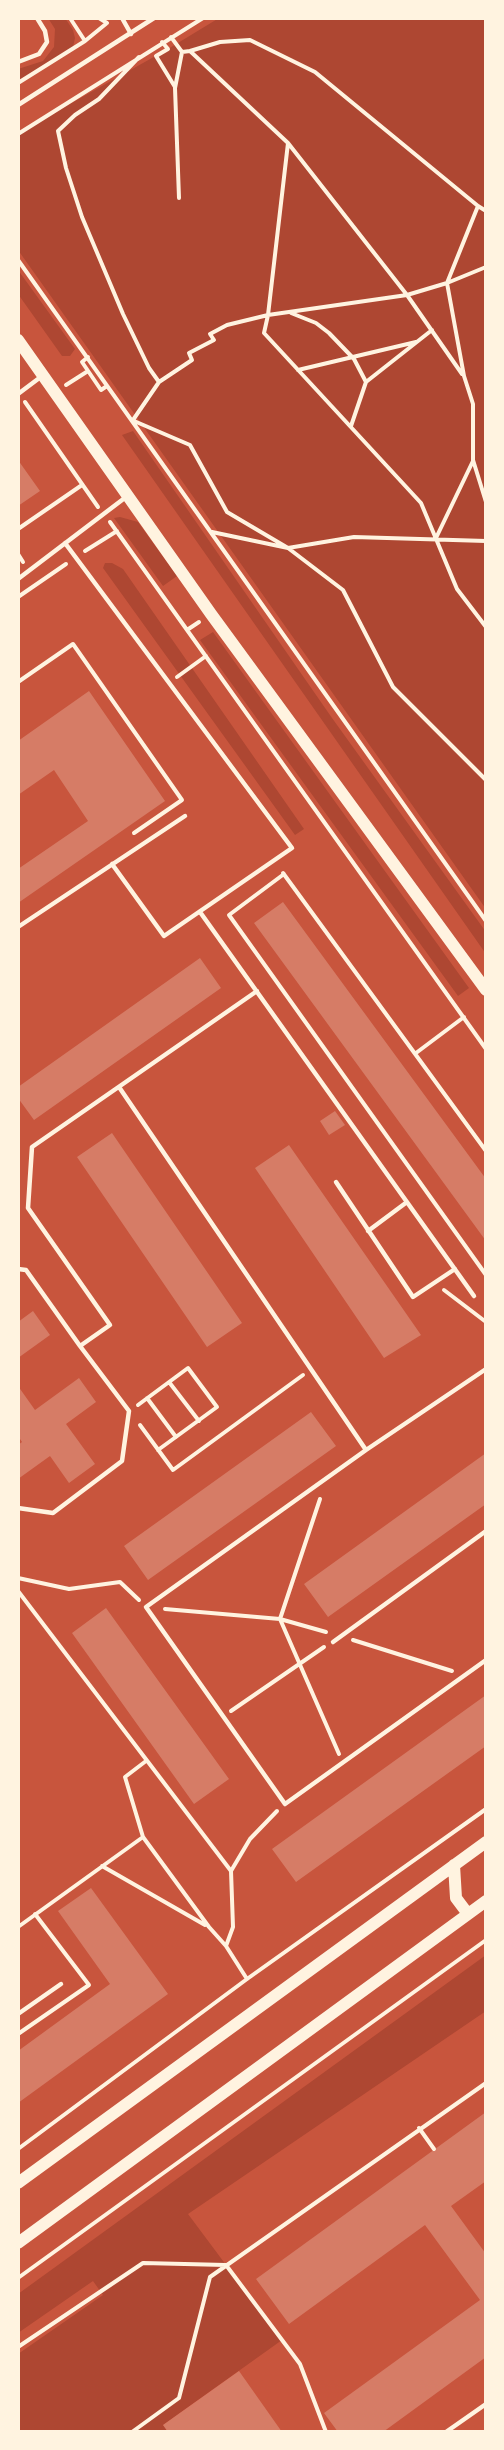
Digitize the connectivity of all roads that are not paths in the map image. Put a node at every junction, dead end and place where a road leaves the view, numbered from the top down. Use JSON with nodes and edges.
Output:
{"nodes":[{"id":1,"x":37,"y":18,"type":"edge"},
{"id":2,"x":122,"y":18,"type":"edge"},
{"id":3,"x":154,"y":18,"type":"edge"},
{"id":4,"x":131,"y":34,"type":"junction"},
{"id":5,"x":18,"y":62,"type":"edge"},
{"id":6,"x":18,"y":105,"type":"edge"},
{"id":7,"x":18,"y":340,"type":"edge"},
{"id":8,"x":43,"y":375,"type":"junction"},
{"id":9,"x":19,"y":394,"type":"edge"},
{"id":10,"x":128,"y":495,"type":"junction"},
{"id":11,"x":65,"y":543,"type":"junction"},
{"id":12,"x":18,"y":579,"type":"edge"},
{"id":13,"x":185,"y":816,"type":"dead end"},
{"id":14,"x":112,"y":864,"type":"junction"},
{"id":15,"x":200,"y":912,"type":"junction"},
{"id":16,"x":18,"y":927,"type":"edge"},
{"id":17,"x":486,"y":990,"type":"edge"},
{"id":18,"x":257,"y":991,"type":"junction"},
{"id":19,"x":119,"y":1087,"type":"junction"},
{"id":20,"x":336,"y":1182,"type":"dead end"},
{"id":21,"x":407,"y":1202,"type":"junction"},
{"id":22,"x":368,"y":1230,"type":"junction"},
{"id":23,"x":18,"y":1269,"type":"edge"},
{"id":24,"x":455,"y":1269,"type":"junction"},
{"id":25,"x":474,"y":1296,"type":"dead end"},
{"id":26,"x":80,"y":1346,"type":"junction"},
{"id":27,"x":486,"y":1369,"type":"edge"},
{"id":28,"x":366,"y":1450,"type":"junction"},
{"id":29,"x":18,"y":1508,"type":"edge"},
{"id":30,"x":486,"y":1531,"type":"edge"},
{"id":31,"x":333,"y":1641,"type":"road end"},
{"id":32,"x":486,"y":1660,"type":"edge"},
{"id":33,"x":486,"y":1842,"type":"edge"},
{"id":34,"x":454,"y":1865,"type":"junction"},
{"id":35,"x":486,"y":1901,"type":"edge"},
{"id":36,"x":468,"y":1914,"type":"junction"},
{"id":37,"x":61,"y":1984,"type":"dead end"},
{"id":38,"x":18,"y":2014,"type":"edge"},
{"id":39,"x":18,"y":2183,"type":"edge"},
{"id":40,"x":18,"y":2243,"type":"edge"},
{"id":41,"x":486,"y":2404,"type":"edge"},
{"id":42,"x":446,"y":2432,"type":"edge"}],
"edges":[{"from":1,"to":5,"type":"lane"},
{"from":2,"to":4,"type":"lane"},
{"from":3,"to":4,"type":"lane"},
{"from":4,"to":6,"type":"lane"},
{"from":7,"to":8,"type":"main road"},
{"from":8,"to":9,"type":"lane"},
{"from":8,"to":10,"type":"main road"},
{"from":10,"to":11,"type":"lane"},
{"from":10,"to":17,"type":"main road"},
{"from":11,"to":12,"type":"lane"},
{"from":11,"to":15,"type":"lane"},
{"from":13,"to":14,"type":"lane"},
{"from":14,"to":15,"type":"lane"},
{"from":14,"to":16,"type":"lane"},
{"from":15,"to":18,"type":"lane"},
{"from":18,"to":19,"type":"lane"},
{"from":18,"to":21,"type":"lane"},
{"from":19,"to":26,"type":"lane"},
{"from":19,"to":28,"type":"lane"},
{"from":20,"to":22,"type":"lane"},
{"from":21,"to":22,"type":"lane"},
{"from":21,"to":24,"type":"lane"},
{"from":22,"to":24,"type":"lane"},
{"from":23,"to":26,"type":"lane"},
{"from":24,"to":25,"type":"lane"},
{"from":26,"to":29,"type":"lane"},
{"from":27,"to":28,"type":"lane"},
{"from":28,"to":32,"type":"lane"},
{"from":30,"to":31,"type":"lane"},
{"from":33,"to":34,"type":"main road"},
{"from":34,"to":36,"type":"main road"},
{"from":34,"to":39,"type":"main road"},
{"from":35,"to":36,"type":"main road"},
{"from":36,"to":40,"type":"main road"},
{"from":37,"to":38,"type":"lane"},
{"from":41,"to":42,"type":"lane"}]}
